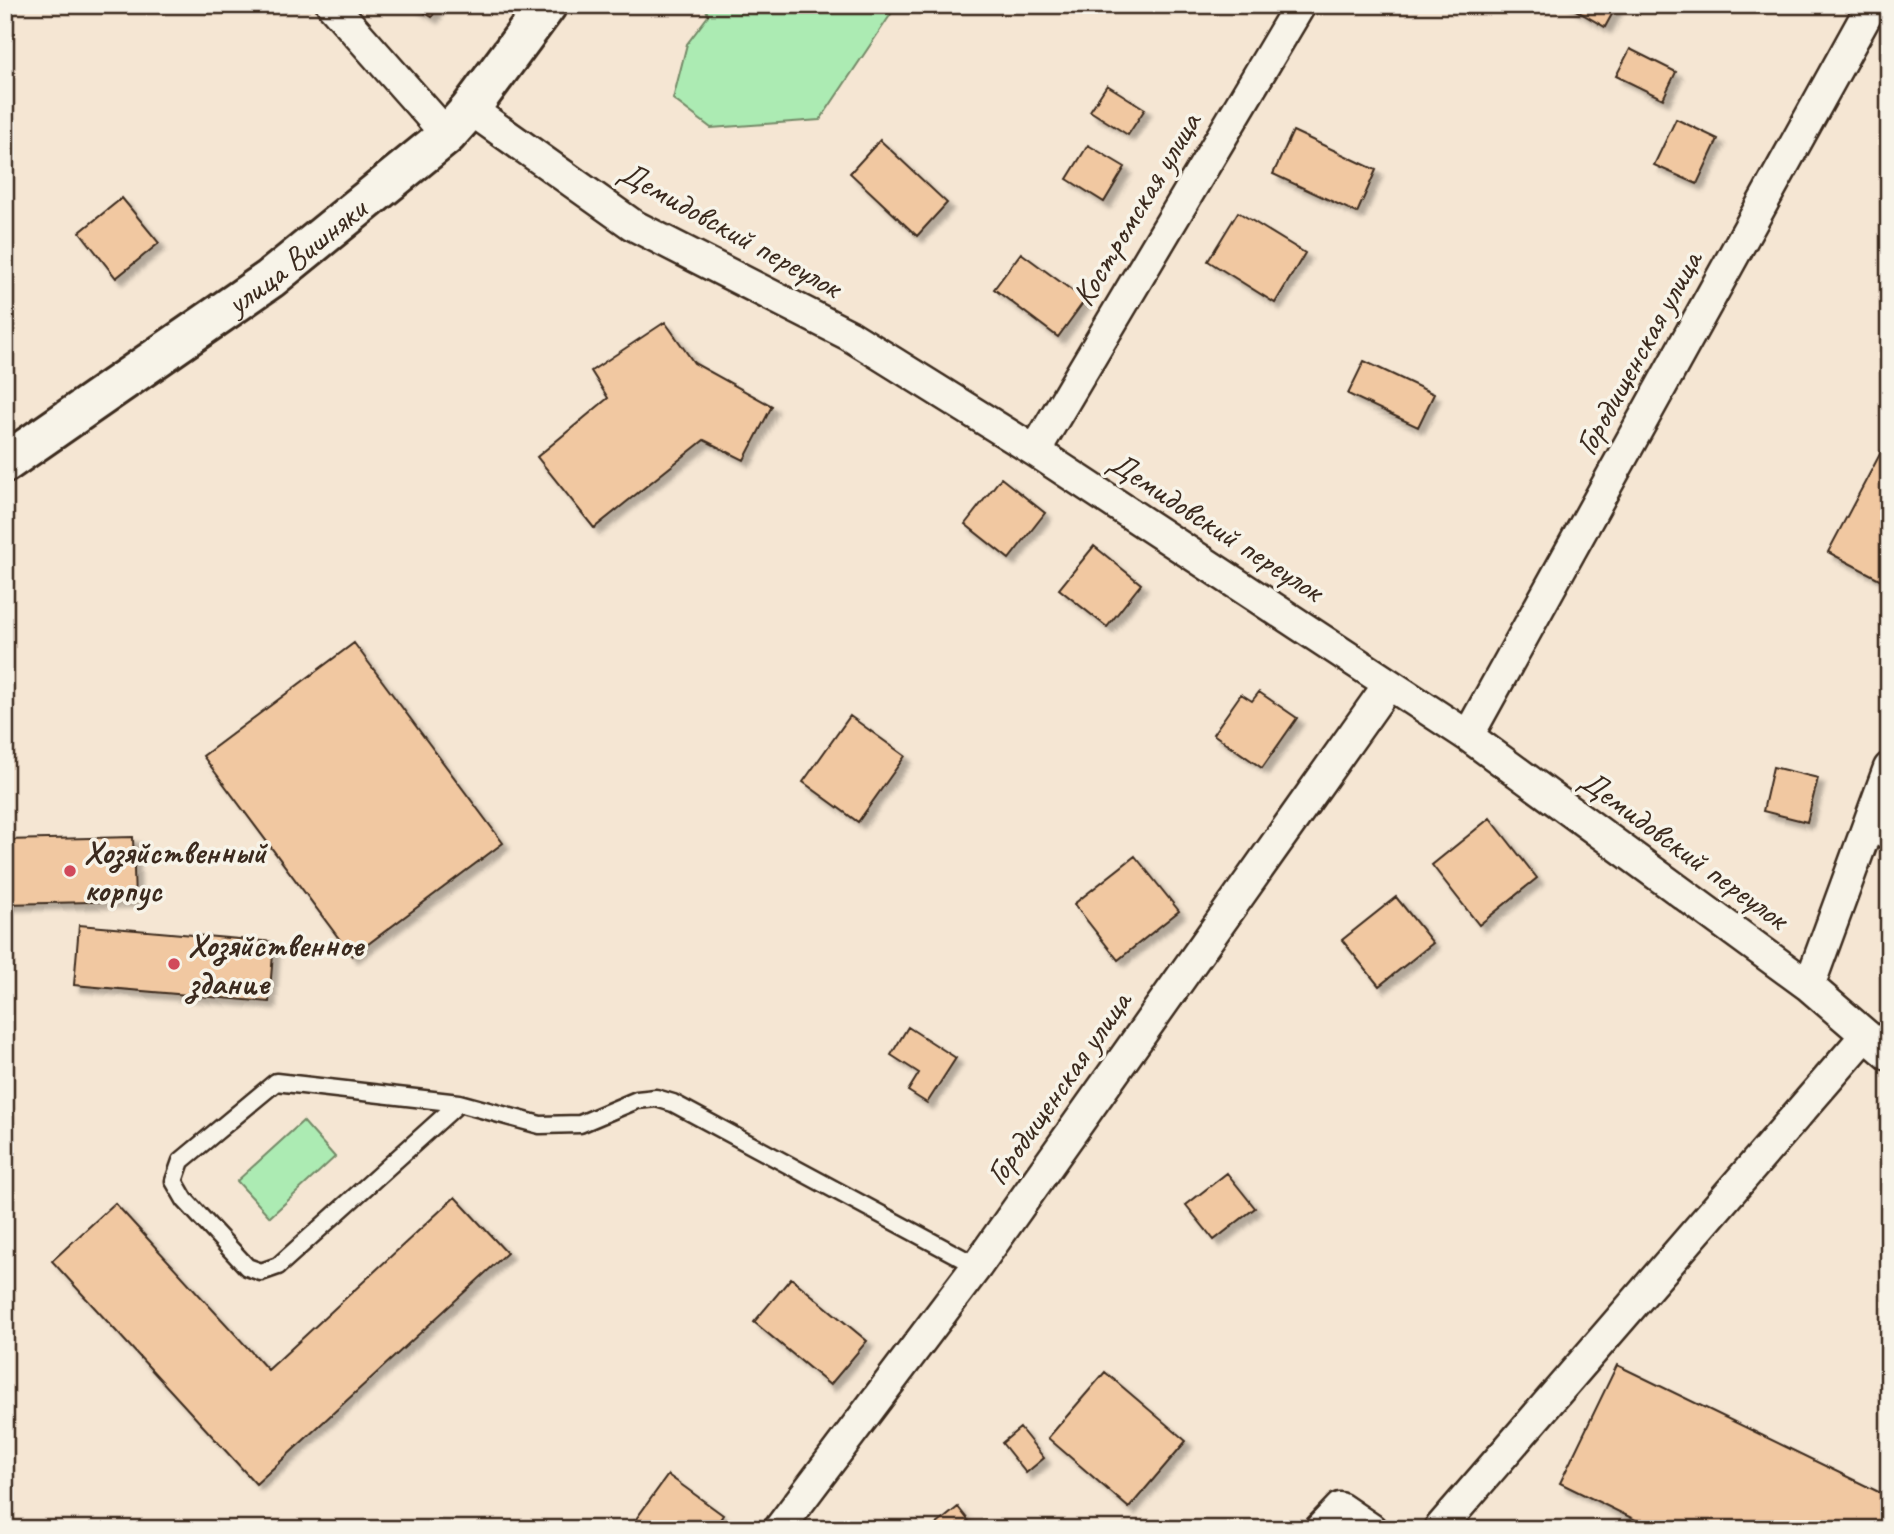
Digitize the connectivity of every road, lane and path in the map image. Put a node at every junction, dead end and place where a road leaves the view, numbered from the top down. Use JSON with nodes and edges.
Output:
{"nodes":[{"id":1,"x":332,"y":5,"type":"edge"},
{"id":2,"x":547,"y":5,"type":"edge"},
{"id":3,"x":1300,"y":5,"type":"edge"},
{"id":4,"x":1872,"y":5,"type":"edge"},
{"id":5,"x":458,"y":122,"type":"junction"},
{"id":6,"x":1035,"y":451,"type":"junction"},
{"id":7,"x":5,"y":463,"type":"edge"},
{"id":8,"x":1389,"y":684,"type":"junction"},
{"id":9,"x":1468,"y":736,"type":"junction"},
{"id":10,"x":1889,"y":768,"type":"edge"},
{"id":11,"x":1878,"y":835,"type":"edge"},
{"id":12,"x":1809,"y":986,"type":"junction"},
{"id":13,"x":1866,"y":1035,"type":"junction"},
{"id":14,"x":1889,"y":1055,"type":"edge"},
{"id":15,"x":459,"y":1103,"type":"junction"},
{"id":16,"x":977,"y":1266,"type":"junction"},
{"id":17,"x":1330,"y":1518,"type":"edge"},
{"id":18,"x":779,"y":1529,"type":"edge"},
{"id":19,"x":1371,"y":1529,"type":"edge"},
{"id":20,"x":1439,"y":1529,"type":"edge"}],
"edges":[{"from":1,"to":5,"type":"street","name":"Демидовский переулок"},
{"from":2,"to":5,"type":"street","name":"улица Вишняки"},
{"from":3,"to":6,"type":"street","name":"Костромская улица"},
{"from":4,"to":9,"type":"street","name":"Городищенская улица"},
{"from":5,"to":6,"type":"street","name":"Демидовский переулок"},
{"from":5,"to":7,"type":"street","name":"улица Вишняки"},
{"from":6,"to":8,"type":"street","name":"Демидовский переулок"},
{"from":8,"to":9,"type":"street","name":"Демидовский переулок"},
{"from":8,"to":16,"type":"street","name":"Городищенская улица"},
{"from":9,"to":12,"type":"street","name":"Демидовский переулок"},
{"from":10,"to":11,"type":"street"},
{"from":11,"to":12,"type":"street"},
{"from":12,"to":13,"type":"street","name":"Демидовский переулок"},
{"from":13,"to":14,"type":"street","name":"Демидовский переулок"},
{"from":13,"to":20,"type":"street"},
{"from":15,"to":15,"type":"lane"},
{"from":15,"to":16,"type":"lane"},
{"from":16,"to":18,"type":"street","name":"Городищенская улица"},
{"from":17,"to":19,"type":"street"}]}
